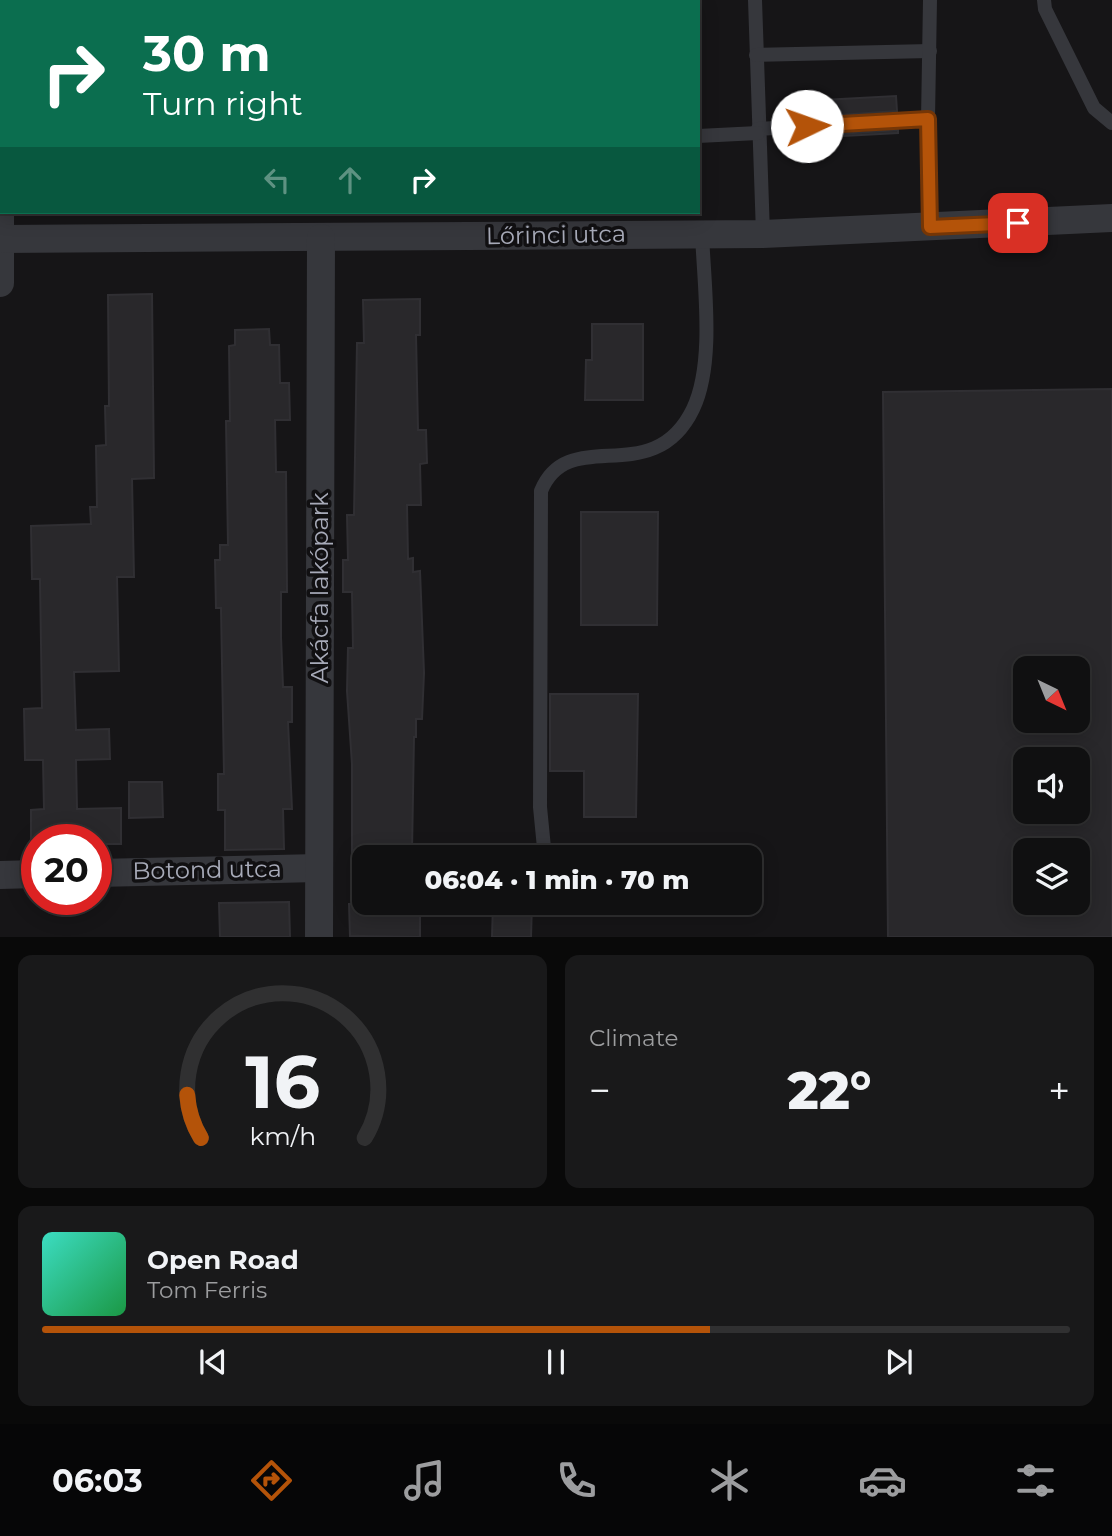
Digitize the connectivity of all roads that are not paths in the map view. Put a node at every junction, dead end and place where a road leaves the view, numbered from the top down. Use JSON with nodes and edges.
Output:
{"nodes":[{"id":1,"x":755,"y":0,"type":"edge"},
{"id":2,"x":930,"y":0,"type":"edge"},
{"id":3,"x":1044,"y":0,"type":"edge"},
{"id":4,"x":930,"y":51,"type":"junction"},
{"id":5,"x":756,"y":55,"type":"junction"},
{"id":6,"x":928,"y":119,"type":"junction"},
{"id":7,"x":1112,"y":123,"type":"edge"},
{"id":8,"x":758,"y":131,"type":"junction"},
{"id":9,"x":700,"y":136,"type":"edge"},
{"id":10,"x":0,"y":215,"type":"edge"},
{"id":11,"x":1112,"y":218,"type":"edge"},
{"id":12,"x":930,"y":227,"type":"junction"},
{"id":13,"x":702,"y":234,"type":"junction"},
{"id":14,"x":763,"y":234,"type":"junction"},
{"id":15,"x":321,"y":238,"type":"junction"},
{"id":16,"x":0,"y":239,"type":"edge"},
{"id":17,"x":0,"y":283,"type":"edge"},
{"id":18,"x":544,"y":845,"type":"edge"},
{"id":19,"x":318,"y":868,"type":"junction"},
{"id":20,"x":112,"y":873,"type":"edge"},
{"id":21,"x":21,"y":874,"type":"edge"},
{"id":22,"x":0,"y":875,"type":"edge"},
{"id":23,"x":319,"y":937,"type":"edge"}],
"edges":[{"from":1,"to":5,"type":"lane"},
{"from":2,"to":4,"type":"lane"},
{"from":3,"to":7,"type":"lane"},
{"from":4,"to":5,"type":"lane"},
{"from":4,"to":6,"type":"lane"},
{"from":5,"to":8,"type":"lane"},
{"from":6,"to":8,"type":"lane"},
{"from":6,"to":12,"type":"lane"},
{"from":8,"to":9,"type":"lane"},
{"from":8,"to":14,"type":"lane"},
{"from":10,"to":16,"type":"street"},
{"from":11,"to":12,"type":"street","name":"Lőrinci utca"},
{"from":12,"to":14,"type":"street","name":"Lőrinci utca"},
{"from":13,"to":14,"type":"street","name":"Lőrinci utca"},
{"from":13,"to":15,"type":"street","name":"Lőrinci utca"},
{"from":13,"to":18,"type":"lane"},
{"from":15,"to":16,"type":"street","name":"Lőrinci utca"},
{"from":15,"to":19,"type":"street","name":"Akácfa lakópark"},
{"from":16,"to":17,"type":"street"},
{"from":19,"to":20,"type":"street","name":"Botond utca"},
{"from":19,"to":23,"type":"street","name":"Akácfa lakópark"},
{"from":21,"to":22,"type":"street"}]}
